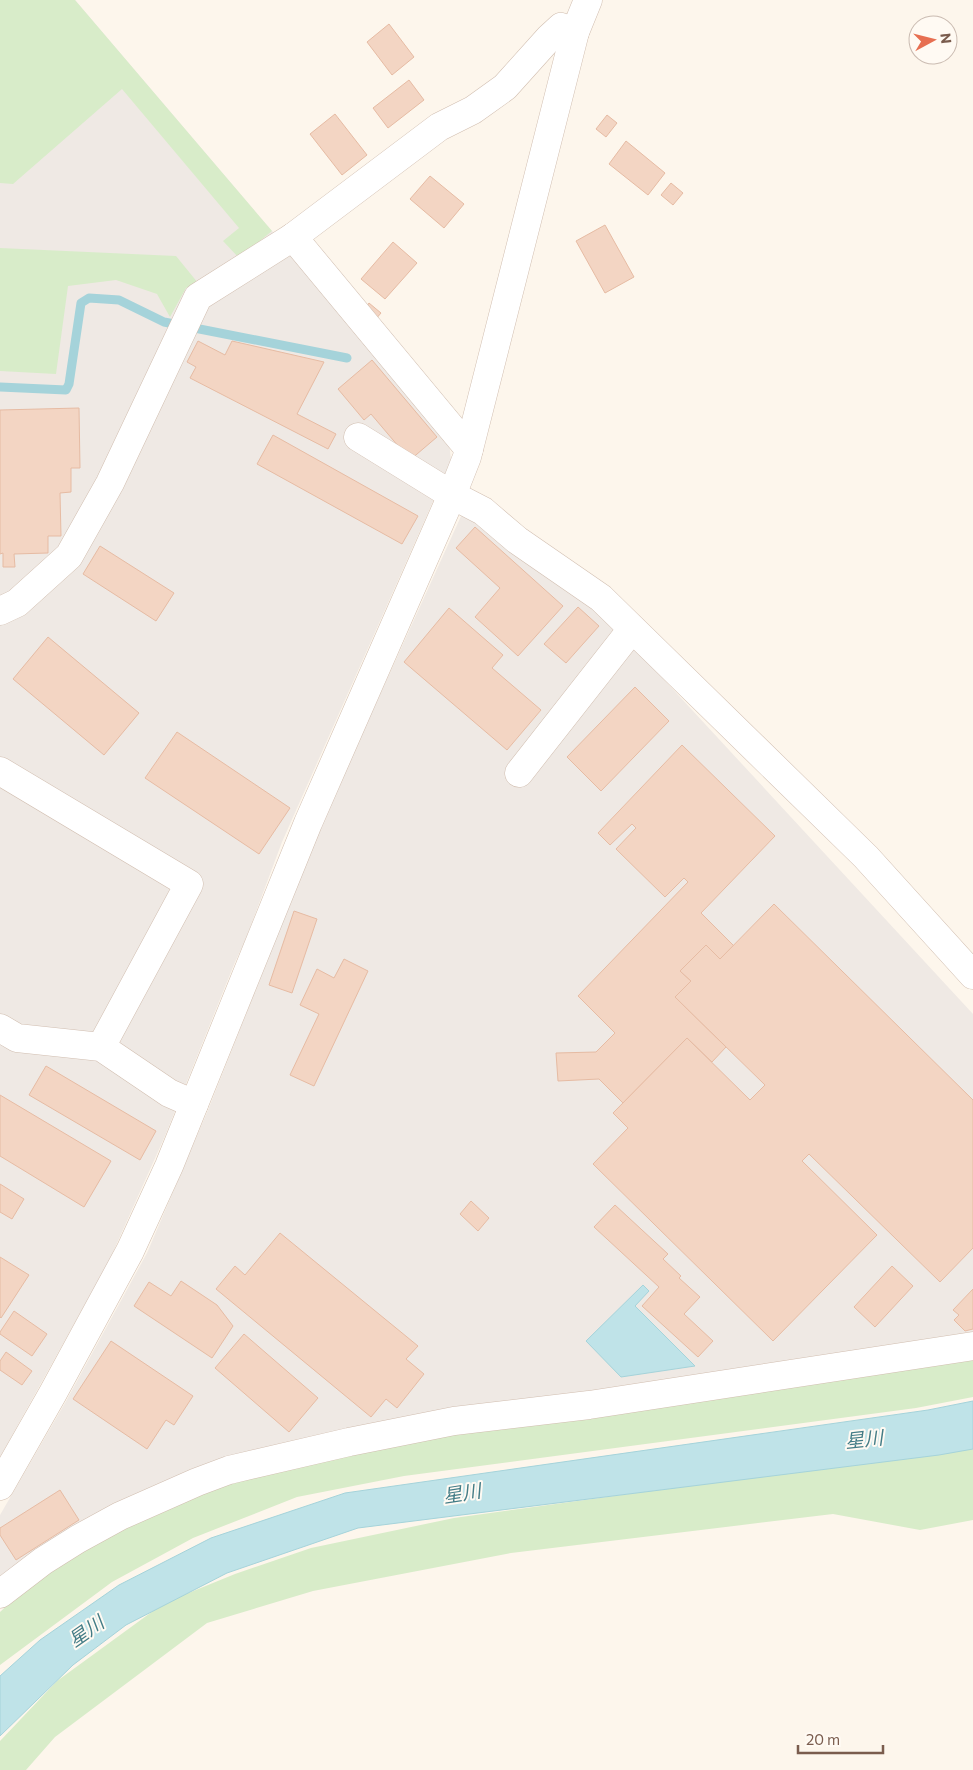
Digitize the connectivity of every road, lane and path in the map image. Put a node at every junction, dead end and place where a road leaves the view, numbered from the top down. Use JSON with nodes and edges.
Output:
{"nodes":[{"id":1,"x":588,"y":0,"type":"edge"},
{"id":2,"x":575,"y":32,"type":"junction"},
{"id":3,"x":293,"y":237,"type":"junction"},
{"id":4,"x":358,"y":437,"type":"dead end"},
{"id":5,"x":469,"y":449,"type":"junction"},
{"id":6,"x":452,"y":495,"type":"junction"},
{"id":7,"x":0,"y":611,"type":"edge"},
{"id":8,"x":632,"y":630,"type":"junction"},
{"id":9,"x":0,"y":771,"type":"edge"},
{"id":10,"x":519,"y":773,"type":"dead end"},
{"id":11,"x":973,"y":975,"type":"edge"},
{"id":12,"x":0,"y":1028,"type":"edge"},
{"id":13,"x":101,"y":1047,"type":"junction"},
{"id":14,"x":194,"y":1104,"type":"junction"},
{"id":15,"x":973,"y":1346,"type":"edge"},
{"id":16,"x":0,"y":1486,"type":"edge"},
{"id":17,"x":0,"y":1594,"type":"edge"}],
"edges":[{"from":1,"to":2,"type":"street"},
{"from":2,"to":3,"type":"street"},
{"from":2,"to":5,"type":"street"},
{"from":3,"to":5,"type":"street"},
{"from":3,"to":7,"type":"street"},
{"from":4,"to":6,"type":"street"},
{"from":5,"to":6,"type":"street"},
{"from":6,"to":8,"type":"street"},
{"from":6,"to":14,"type":"street"},
{"from":8,"to":10,"type":"street"},
{"from":8,"to":11,"type":"street"},
{"from":9,"to":13,"type":"street"},
{"from":12,"to":13,"type":"street"},
{"from":13,"to":14,"type":"street"},
{"from":14,"to":16,"type":"street"},
{"from":15,"to":17,"type":"street"}]}
